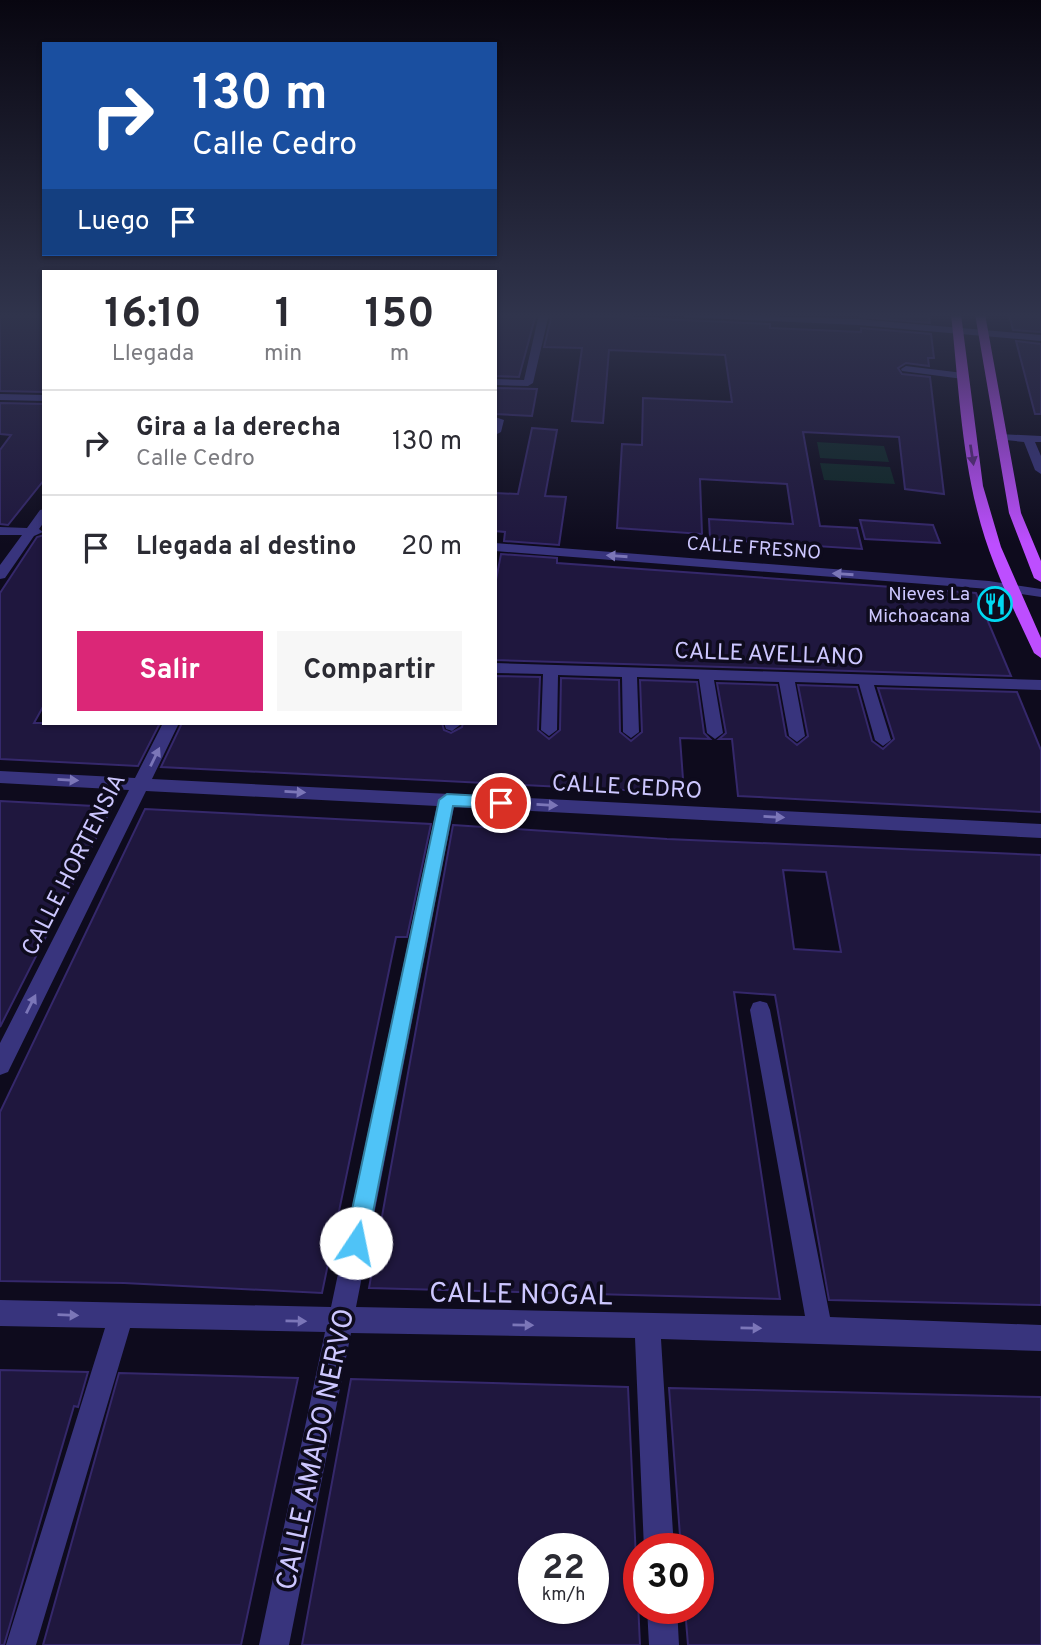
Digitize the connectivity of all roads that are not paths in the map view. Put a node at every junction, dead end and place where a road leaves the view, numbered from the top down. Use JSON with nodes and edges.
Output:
{"nodes":[{"id":1,"x":965,"y":391,"type":"edge"},
{"id":2,"x":992,"y":391,"type":"edge"},
{"id":3,"x":0,"y":397,"type":"edge"},
{"id":4,"x":42,"y":398,"type":"edge"},
{"id":5,"x":1000,"y":437,"type":"junction"},
{"id":6,"x":1028,"y":439,"type":"junction"},
{"id":7,"x":1041,"y":439,"type":"edge"},
{"id":8,"x":1041,"y":470,"type":"edge"},
{"id":9,"x":0,"y":531,"type":"edge"},
{"id":10,"x":37,"y":532,"type":"edge"},
{"id":11,"x":497,"y":547,"type":"edge"},
{"id":12,"x":0,"y":575,"type":"edge"},
{"id":13,"x":1041,"y":578,"type":"edge"},
{"id":14,"x":1009,"y":587,"type":"junction"},
{"id":15,"x":1041,"y":593,"type":"edge"},
{"id":16,"x":1041,"y":653,"type":"edge"},
{"id":17,"x":497,"y":668,"type":"edge"},
{"id":18,"x":551,"y":670,"type":"junction"},
{"id":19,"x":629,"y":672,"type":"junction"},
{"id":20,"x":706,"y":675,"type":"junction"},
{"id":21,"x":786,"y":677,"type":"junction"},
{"id":22,"x":865,"y":679,"type":"junction"},
{"id":23,"x":1041,"y":685,"type":"edge"},
{"id":24,"x":170,"y":725,"type":"edge"},
{"id":25,"x":549,"y":730,"type":"dead end"},
{"id":26,"x":631,"y":732,"type":"dead end"},
{"id":27,"x":715,"y":733,"type":"dead end"},
{"id":28,"x":797,"y":736,"type":"dead end"},
{"id":29,"x":883,"y":740,"type":"dead end"},
{"id":30,"x":0,"y":776,"type":"edge"},
{"id":31,"x":141,"y":784,"type":"junction"},
{"id":32,"x":447,"y":800,"type":"junction"},
{"id":33,"x":1041,"y":831,"type":"edge"},
{"id":34,"x":760,"y":1010,"type":"dead end"},
{"id":35,"x":0,"y":1065,"type":"edge"},
{"id":36,"x":0,"y":1313,"type":"edge"},
{"id":37,"x":121,"y":1317,"type":"junction"},
{"id":38,"x":340,"y":1322,"type":"junction"},
{"id":39,"x":647,"y":1326,"type":"junction"},
{"id":40,"x":820,"y":1329,"type":"junction"},
{"id":41,"x":1041,"y":1338,"type":"edge"},
{"id":42,"x":658,"y":1533,"type":"edge"},
{"id":43,"x":663,"y":1624,"type":"edge"},
{"id":44,"x":21,"y":1645,"type":"edge"},
{"id":45,"x":274,"y":1645,"type":"edge"},
{"id":46,"x":664,"y":1645,"type":"edge"}],
"edges":[{"from":1,"to":14,"type":"main road","one_way":true},
{"from":2,"to":5,"type":"main road"},
{"from":3,"to":4,"type":"street"},
{"from":5,"to":6,"type":"street"},
{"from":5,"to":13,"type":"main road"},
{"from":6,"to":7,"type":"street"},
{"from":6,"to":8,"type":"street"},
{"from":9,"to":10,"type":"street"},
{"from":10,"to":12,"type":"street"},
{"from":14,"to":11,"type":"street","name":"CALLE FRESNO","one_way":true},
{"from":14,"to":15,"type":"street","name":"CALLE FRESNO"},
{"from":14,"to":16,"type":"main road"},
{"from":17,"to":18,"type":"street","name":"CALLE AVELLANO"},
{"from":18,"to":19,"type":"street","name":"CALLE AVELLANO"},
{"from":18,"to":25,"type":"street"},
{"from":19,"to":20,"type":"street","name":"CALLE AVELLANO"},
{"from":19,"to":26,"type":"street"},
{"from":20,"to":21,"type":"street","name":"CALLE AVELLANO"},
{"from":20,"to":27,"type":"street"},
{"from":21,"to":22,"type":"street","name":"CALLE AVELLANO"},
{"from":21,"to":28,"type":"street"},
{"from":22,"to":23,"type":"street","name":"CALLE AVELLANO"},
{"from":22,"to":29,"type":"street"},
{"from":31,"to":24,"type":"street","name":"CALLE HORTENSIA","one_way":true},
{"from":30,"to":31,"type":"street","name":"CALLE CEDRO","one_way":true},
{"from":31,"to":32,"type":"street","name":"CALLE CEDRO","one_way":true},
{"from":35,"to":31,"type":"street","name":"CALLE HORTENSIA","one_way":true},
{"from":32,"to":33,"type":"street","name":"CALLE CEDRO","one_way":true},
{"from":32,"to":38,"type":"street","name":"CALLE AMADO NERVO"},
{"from":34,"to":40,"type":"street"},
{"from":36,"to":37,"type":"street","name":"CALLE NOGAL","one_way":true},
{"from":37,"to":38,"type":"street","name":"CALLE NOGAL","one_way":true},
{"from":37,"to":44,"type":"street"},
{"from":38,"to":39,"type":"street","name":"CALLE NOGAL","one_way":true},
{"from":38,"to":45,"type":"street","name":"CALLE AMADO NERVO"},
{"from":39,"to":40,"type":"street","name":"CALLE NOGAL","one_way":true},
{"from":39,"to":42,"type":"street"},
{"from":40,"to":41,"type":"street","name":"CALLE NOGAL"},
{"from":43,"to":46,"type":"street"}]}
